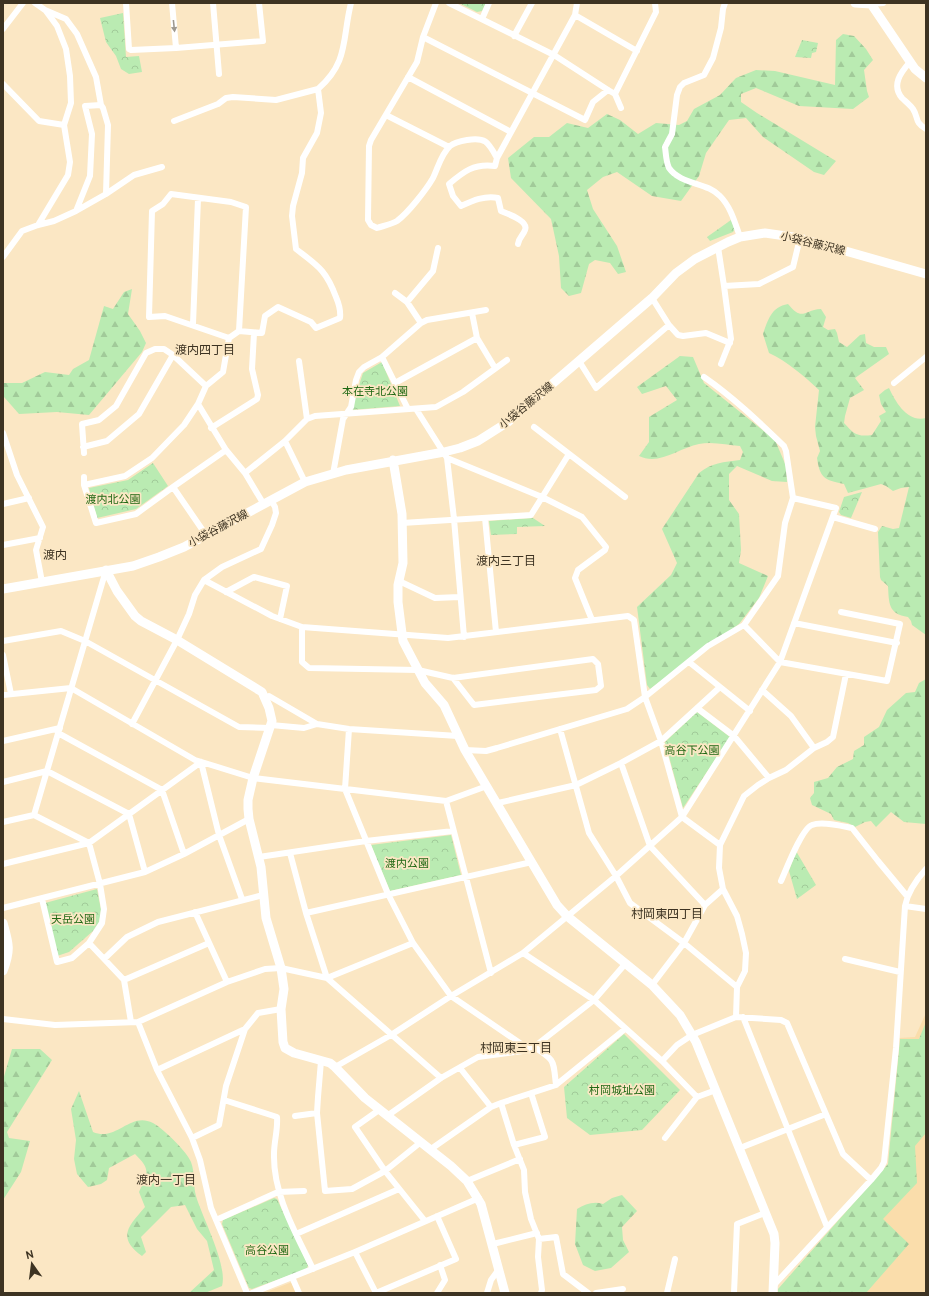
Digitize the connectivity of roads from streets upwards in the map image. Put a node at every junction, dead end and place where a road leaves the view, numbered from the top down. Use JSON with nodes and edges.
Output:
{"nodes":[{"id":1,"x":23,"y":3,"type":"edge"},
{"id":2,"x":35,"y":3,"type":"edge"},
{"id":3,"x":126,"y":3,"type":"edge"},
{"id":4,"x":172,"y":3,"type":"edge"},
{"id":5,"x":213,"y":3,"type":"edge"},
{"id":6,"x":259,"y":3,"type":"edge"},
{"id":7,"x":351,"y":3,"type":"edge"},
{"id":8,"x":436,"y":3,"type":"edge"},
{"id":9,"x":449,"y":3,"type":"edge"},
{"id":10,"x":489,"y":3,"type":"edge"},
{"id":11,"x":532,"y":3,"type":"edge"},
{"id":12,"x":577,"y":3,"type":"edge"},
{"id":13,"x":655,"y":3,"type":"edge"},
{"id":14,"x":725,"y":3,"type":"edge"},
{"id":15,"x":855,"y":3,"type":"edge"},
{"id":16,"x":883,"y":3,"type":"edge"},
{"id":17,"x":871,"y":4,"type":"junction"},
{"id":18,"x":45,"y":10,"type":"junction"},
{"id":19,"x":575,"y":14,"type":"junction"},
{"id":20,"x":482,"y":19,"type":"junction"},
{"id":21,"x":3,"y":29,"type":"edge"},
{"id":22,"x":514,"y":36,"type":"junction"},
{"id":23,"x":423,"y":37,"type":"junction"},
{"id":24,"x":217,"y":44,"type":"junction"},
{"id":25,"x":176,"y":48,"type":"junction"},
{"id":26,"x":637,"y":51,"type":"junction"},
{"id":27,"x":554,"y":55,"type":"junction"},
{"id":28,"x":910,"y":62,"type":"junction"},
{"id":29,"x":219,"y":74,"type":"dead end"},
{"id":30,"x":408,"y":77,"type":"junction"},
{"id":31,"x":926,"y":78,"type":"edge"},
{"id":32,"x":5,"y":88,"type":"edge"},
{"id":33,"x":318,"y":89,"type":"junction"},
{"id":34,"x":608,"y":90,"type":"junction"},
{"id":35,"x":533,"y":93,"type":"junction"},
{"id":36,"x":615,"y":94,"type":"junction"},
{"id":37,"x":101,"y":104,"type":"junction"},
{"id":38,"x":621,"y":108,"type":"dead end"},
{"id":39,"x":386,"y":115,"type":"junction"},
{"id":40,"x":174,"y":121,"type":"dead end"},
{"id":41,"x":64,"y":125,"type":"junction"},
{"id":42,"x":926,"y":129,"type":"edge"},
{"id":43,"x":511,"y":132,"type":"junction"},
{"id":44,"x":449,"y":147,"type":"junction"},
{"id":45,"x":497,"y":158,"type":"junction"},
{"id":46,"x":162,"y":167,"type":"dead end"},
{"id":47,"x":106,"y":194,"type":"junction"},
{"id":48,"x":198,"y":199,"type":"junction"},
{"id":49,"x":76,"y":211,"type":"junction"},
{"id":50,"x":38,"y":224,"type":"junction"},
{"id":51,"x":740,"y":237,"type":"junction"},
{"id":52,"x":800,"y":238,"type":"junction"},
{"id":53,"x":518,"y":244,"type":"dead end"},
{"id":54,"x":6,"y":247,"type":"edge"},
{"id":55,"x":718,"y":247,"type":"junction"},
{"id":56,"x":438,"y":248,"type":"dead end"},
{"id":57,"x":3,"y":257,"type":"edge"},
{"id":58,"x":926,"y":274,"type":"edge"},
{"id":59,"x":724,"y":286,"type":"junction"},
{"id":60,"x":394,"y":293,"type":"dead end"},
{"id":61,"x":652,"y":298,"type":"junction"},
{"id":62,"x":407,"y":302,"type":"junction"},
{"id":63,"x":486,"y":310,"type":"dead end"},
{"id":64,"x":472,"y":313,"type":"junction"},
{"id":65,"x":421,"y":323,"type":"junction"},
{"id":66,"x":193,"y":324,"type":"junction"},
{"id":67,"x":669,"y":325,"type":"junction"},
{"id":68,"x":239,"y":331,"type":"junction"},
{"id":69,"x":254,"y":332,"type":"junction"},
{"id":70,"x":229,"y":338,"type":"junction"},
{"id":71,"x":477,"y":338,"type":"junction"},
{"id":72,"x":730,"y":342,"type":"junction"},
{"id":73,"x":173,"y":355,"type":"junction"},
{"id":74,"x":382,"y":357,"type":"junction"},
{"id":75,"x":926,"y":357,"type":"edge"},
{"id":76,"x":507,"y":360,"type":"dead end"},
{"id":77,"x":299,"y":361,"type":"dead end"},
{"id":78,"x":579,"y":361,"type":"junction"},
{"id":79,"x":721,"y":364,"type":"dead end"},
{"id":80,"x":495,"y":368,"type":"junction"},
{"id":81,"x":704,"y":377,"type":"dead end"},
{"id":82,"x":894,"y":382,"type":"dead end"},
{"id":83,"x":395,"y":383,"type":"junction"},
{"id":84,"x":206,"y":386,"type":"junction"},
{"id":85,"x":198,"y":404,"type":"junction"},
{"id":86,"x":416,"y":409,"type":"junction"},
{"id":87,"x":408,"y":410,"type":"junction"},
{"id":88,"x":347,"y":414,"type":"junction"},
{"id":89,"x":307,"y":419,"type":"junction"},
{"id":90,"x":534,"y":427,"type":"dead end"},
{"id":91,"x":211,"y":428,"type":"junction"},
{"id":92,"x":3,"y":433,"type":"edge"},
{"id":93,"x":285,"y":441,"type":"junction"},
{"id":94,"x":226,"y":450,"type":"junction"},
{"id":95,"x":569,"y":454,"type":"junction"},
{"id":96,"x":446,"y":455,"type":"junction"},
{"id":97,"x":393,"y":460,"type":"junction"},
{"id":98,"x":245,"y":473,"type":"junction"},
{"id":99,"x":333,"y":474,"type":"junction"},
{"id":100,"x":84,"y":477,"type":"dead end"},
{"id":101,"x":305,"y":482,"type":"junction"},
{"id":102,"x":84,"y":485,"type":"junction"},
{"id":103,"x":173,"y":487,"type":"junction"},
{"id":104,"x":542,"y":497,"type":"junction"},
{"id":105,"x":625,"y":497,"type":"dead end"},
{"id":106,"x":28,"y":498,"type":"junction"},
{"id":107,"x":794,"y":498,"type":"junction"},
{"id":108,"x":267,"y":502,"type":"junction"},
{"id":109,"x":3,"y":504,"type":"edge"},
{"id":110,"x":833,"y":517,"type":"junction"},
{"id":111,"x":485,"y":518,"type":"junction"},
{"id":112,"x":454,"y":520,"type":"junction"},
{"id":113,"x":402,"y":522,"type":"junction"},
{"id":114,"x":875,"y":529,"type":"dead end"},
{"id":115,"x":206,"y":535,"type":"junction"},
{"id":116,"x":40,"y":538,"type":"junction"},
{"id":117,"x":3,"y":545,"type":"edge"},
{"id":118,"x":106,"y":570,"type":"junction"},
{"id":119,"x":204,"y":580,"type":"junction"},
{"id":120,"x":399,"y":581,"type":"junction"},
{"id":121,"x":42,"y":582,"type":"junction"},
{"id":122,"x":3,"y":589,"type":"edge"},
{"id":123,"x":226,"y":592,"type":"junction"},
{"id":124,"x":460,"y":597,"type":"junction"},
{"id":125,"x":841,"y":612,"type":"dead end"},
{"id":126,"x":280,"y":619,"type":"junction"},
{"id":127,"x":592,"y":620,"type":"junction"},
{"id":128,"x":794,"y":623,"type":"junction"},
{"id":129,"x":744,"y":625,"type":"junction"},
{"id":130,"x":302,"y":627,"type":"junction"},
{"id":131,"x":496,"y":632,"type":"junction"},
{"id":132,"x":401,"y":634,"type":"junction"},
{"id":133,"x":464,"y":637,"type":"junction"},
{"id":134,"x":177,"y":640,"type":"junction"},
{"id":135,"x":3,"y":641,"type":"edge"},
{"id":136,"x":85,"y":641,"type":"junction"},
{"id":137,"x":897,"y":643,"type":"junction"},
{"id":138,"x":3,"y":655,"type":"edge"},
{"id":139,"x":689,"y":662,"type":"junction"},
{"id":140,"x":780,"y":662,"type":"junction"},
{"id":141,"x":418,"y":670,"type":"junction"},
{"id":142,"x":846,"y":674,"type":"junction"},
{"id":143,"x":453,"y":678,"type":"junction"},
{"id":144,"x":156,"y":681,"type":"junction"},
{"id":145,"x":720,"y":687,"type":"junction"},
{"id":146,"x":71,"y":688,"type":"junction"},
{"id":147,"x":762,"y":690,"type":"junction"},
{"id":148,"x":11,"y":694,"type":"junction"},
{"id":149,"x":3,"y":695,"type":"edge"},
{"id":150,"x":645,"y":697,"type":"junction"},
{"id":151,"x":266,"y":698,"type":"junction"},
{"id":152,"x":697,"y":708,"type":"junction"},
{"id":153,"x":750,"y":710,"type":"junction"},
{"id":154,"x":132,"y":724,"type":"junction"},
{"id":155,"x":317,"y":724,"type":"junction"},
{"id":156,"x":270,"y":727,"type":"junction"},
{"id":157,"x":349,"y":729,"type":"junction"},
{"id":158,"x":560,"y":729,"type":"junction"},
{"id":159,"x":59,"y":730,"type":"junction"},
{"id":160,"x":458,"y":736,"type":"junction"},
{"id":161,"x":734,"y":736,"type":"junction"},
{"id":162,"x":3,"y":741,"type":"edge"},
{"id":163,"x":661,"y":741,"type":"junction"},
{"id":164,"x":814,"y":748,"type":"junction"},
{"id":165,"x":464,"y":750,"type":"junction"},
{"id":166,"x":201,"y":762,"type":"junction"},
{"id":167,"x":621,"y":763,"type":"junction"},
{"id":168,"x":47,"y":771,"type":"junction"},
{"id":169,"x":253,"y":778,"type":"junction"},
{"id":170,"x":769,"y":778,"type":"junction"},
{"id":171,"x":3,"y":782,"type":"edge"},
{"id":172,"x":576,"y":785,"type":"junction"},
{"id":173,"x":487,"y":786,"type":"junction"},
{"id":174,"x":345,"y":789,"type":"junction"},
{"id":175,"x":162,"y":790,"type":"junction"},
{"id":176,"x":446,"y":802,"type":"junction"},
{"id":177,"x":498,"y":804,"type":"junction"},
{"id":178,"x":129,"y":814,"type":"junction"},
{"id":179,"x":34,"y":815,"type":"junction"},
{"id":180,"x":682,"y":817,"type":"junction"},
{"id":181,"x":249,"y":819,"type":"junction"},
{"id":182,"x":3,"y":822,"type":"edge"},
{"id":183,"x":454,"y":831,"type":"junction"},
{"id":184,"x":219,"y":835,"type":"junction"},
{"id":185,"x":366,"y":842,"type":"junction"},
{"id":186,"x":89,"y":843,"type":"junction"},
{"id":187,"x":720,"y":844,"type":"junction"},
{"id":188,"x":650,"y":846,"type":"junction"},
{"id":189,"x":290,"y":852,"type":"junction"},
{"id":190,"x":184,"y":854,"type":"junction"},
{"id":191,"x":259,"y":857,"type":"junction"},
{"id":192,"x":532,"y":862,"type":"junction"},
{"id":193,"x":3,"y":864,"type":"edge"},
{"id":194,"x":926,"y":869,"type":"edge"},
{"id":195,"x":145,"y":872,"type":"junction"},
{"id":196,"x":616,"y":876,"type":"junction"},
{"id":197,"x":466,"y":878,"type":"junction"},
{"id":198,"x":781,"y":881,"type":"dead end"},
{"id":199,"x":100,"y":884,"type":"junction"},
{"id":200,"x":723,"y":889,"type":"junction"},
{"id":201,"x":263,"y":894,"type":"junction"},
{"id":202,"x":388,"y":894,"type":"junction"},
{"id":203,"x":907,"y":896,"type":"junction"},
{"id":204,"x":42,"y":898,"type":"junction"},
{"id":205,"x":242,"y":899,"type":"junction"},
{"id":206,"x":705,"y":905,"type":"junction"},
{"id":207,"x":905,"y":906,"type":"junction"},
{"id":208,"x":3,"y":908,"type":"edge"},
{"id":209,"x":926,"y":909,"type":"edge"},
{"id":210,"x":195,"y":912,"type":"junction"},
{"id":211,"x":306,"y":913,"type":"junction"},
{"id":212,"x":567,"y":916,"type":"junction"},
{"id":213,"x":3,"y":923,"type":"edge"},
{"id":214,"x":89,"y":942,"type":"junction"},
{"id":215,"x":209,"y":943,"type":"junction"},
{"id":216,"x":412,"y":943,"type":"junction"},
{"id":217,"x":684,"y":943,"type":"junction"},
{"id":218,"x":523,"y":952,"type":"junction"},
{"id":219,"x":105,"y":958,"type":"junction"},
{"id":220,"x":845,"y":959,"type":"dead end"},
{"id":221,"x":626,"y":963,"type":"junction"},
{"id":222,"x":282,"y":968,"type":"junction"},
{"id":223,"x":3,"y":971,"type":"edge"},
{"id":224,"x":900,"y":972,"type":"junction"},
{"id":225,"x":491,"y":973,"type":"junction"},
{"id":226,"x":327,"y":978,"type":"junction"},
{"id":227,"x":124,"y":980,"type":"junction"},
{"id":228,"x":227,"y":982,"type":"junction"},
{"id":229,"x":652,"y":985,"type":"junction"},
{"id":230,"x":737,"y":987,"type":"junction"},
{"id":231,"x":451,"y":996,"type":"junction"},
{"id":232,"x":594,"y":1000,"type":"junction"},
{"id":233,"x":281,"y":1009,"type":"junction"},
{"id":234,"x":736,"y":1017,"type":"junction"},
{"id":235,"x":743,"y":1017,"type":"junction"},
{"id":236,"x":3,"y":1019,"type":"edge"},
{"id":237,"x":131,"y":1022,"type":"junction"},
{"id":238,"x":138,"y":1022,"type":"junction"},
{"id":239,"x":625,"y":1028,"type":"junction"},
{"id":240,"x":245,"y":1029,"type":"junction"},
{"id":241,"x":391,"y":1035,"type":"junction"},
{"id":242,"x":692,"y":1035,"type":"junction"},
{"id":243,"x":532,"y":1049,"type":"junction"},
{"id":244,"x":321,"y":1061,"type":"junction"},
{"id":245,"x":662,"y":1061,"type":"junction"},
{"id":246,"x":335,"y":1068,"type":"junction"},
{"id":247,"x":460,"y":1068,"type":"junction"},
{"id":248,"x":157,"y":1070,"type":"junction"},
{"id":249,"x":440,"y":1078,"type":"junction"},
{"id":250,"x":556,"y":1085,"type":"junction"},
{"id":251,"x":716,"y":1090,"type":"junction"},
{"id":252,"x":531,"y":1093,"type":"junction"},
{"id":253,"x":697,"y":1097,"type":"junction"},
{"id":254,"x":224,"y":1100,"type":"junction"},
{"id":255,"x":501,"y":1103,"type":"junction"},
{"id":256,"x":491,"y":1107,"type":"junction"},
{"id":257,"x":379,"y":1110,"type":"junction"},
{"id":258,"x":317,"y":1113,"type":"junction"},
{"id":259,"x":826,"y":1114,"type":"junction"},
{"id":260,"x":295,"y":1116,"type":"dead end"},
{"id":261,"x":387,"y":1116,"type":"junction"},
{"id":262,"x":788,"y":1129,"type":"junction"},
{"id":263,"x":192,"y":1138,"type":"junction"},
{"id":264,"x":665,"y":1138,"type":"dead end"},
{"id":265,"x":421,"y":1142,"type":"junction"},
{"id":266,"x":514,"y":1145,"type":"junction"},
{"id":267,"x":740,"y":1148,"type":"junction"},
{"id":268,"x":430,"y":1149,"type":"junction"},
{"id":269,"x":520,"y":1159,"type":"junction"},
{"id":270,"x":385,"y":1171,"type":"junction"},
{"id":271,"x":871,"y":1180,"type":"junction"},
{"id":272,"x":467,"y":1181,"type":"junction"},
{"id":273,"x":399,"y":1189,"type":"junction"},
{"id":274,"x":304,"y":1191,"type":"dead end"},
{"id":275,"x":278,"y":1192,"type":"junction"},
{"id":276,"x":479,"y":1198,"type":"junction"},
{"id":277,"x":766,"y":1212,"type":"junction"},
{"id":278,"x":437,"y":1216,"type":"junction"},
{"id":279,"x":216,"y":1220,"type":"junction"},
{"id":280,"x":425,"y":1221,"type":"junction"},
{"id":281,"x":827,"y":1227,"type":"junction"},
{"id":282,"x":537,"y":1233,"type":"junction"},
{"id":283,"x":296,"y":1234,"type":"junction"},
{"id":284,"x":539,"y":1240,"type":"junction"},
{"id":285,"x":492,"y":1244,"type":"junction"},
{"id":286,"x":355,"y":1252,"type":"junction"},
{"id":287,"x":675,"y":1259,"type":"dead end"},
{"id":288,"x":440,"y":1265,"type":"junction"},
{"id":289,"x":313,"y":1269,"type":"junction"},
{"id":290,"x":499,"y":1269,"type":"junction"},
{"id":291,"x":292,"y":1277,"type":"junction"},
{"id":292,"x":623,"y":1289,"type":"dead end"},
{"id":293,"x":773,"y":1289,"type":"edge"},
{"id":294,"x":247,"y":1293,"type":"edge"},
{"id":295,"x":252,"y":1293,"type":"edge"},
{"id":296,"x":299,"y":1293,"type":"edge"},
{"id":297,"x":376,"y":1293,"type":"edge"},
{"id":298,"x":437,"y":1293,"type":"edge"},
{"id":299,"x":487,"y":1293,"type":"edge"},
{"id":300,"x":506,"y":1293,"type":"edge"},
{"id":301,"x":541,"y":1293,"type":"edge"},
{"id":302,"x":588,"y":1293,"type":"edge"},
{"id":303,"x":596,"y":1293,"type":"edge"},
{"id":304,"x":667,"y":1293,"type":"edge"},
{"id":305,"x":734,"y":1293,"type":"edge"}],
"edges":[{"from":1,"to":21,"type":"street"},
{"from":2,"to":18,"type":"street"},
{"from":3,"to":25,"type":"street"},
{"from":4,"to":25,"type":"street","one_way":true},
{"from":5,"to":24,"type":"street"},
{"from":6,"to":24,"type":"street"},
{"from":7,"to":33,"type":"street"},
{"from":8,"to":23,"type":"street"},
{"from":9,"to":20,"type":"street"},
{"from":10,"to":20,"type":"street"},
{"from":11,"to":22,"type":"street"},
{"from":12,"to":19,"type":"street"},
{"from":13,"to":26,"type":"street"},
{"from":14,"to":51,"type":"street"},
{"from":15,"to":17,"type":"street"},
{"from":16,"to":17,"type":"street"},
{"from":17,"to":28,"type":"street"},
{"from":18,"to":37,"type":"street"},
{"from":18,"to":41,"type":"street"},
{"from":19,"to":26,"type":"street"},
{"from":19,"to":27,"type":"street"},
{"from":20,"to":22,"type":"street"},
{"from":22,"to":27,"type":"street"},
{"from":23,"to":30,"type":"street"},
{"from":23,"to":35,"type":"street"},
{"from":24,"to":25,"type":"street"},
{"from":24,"to":29,"type":"street"},
{"from":26,"to":36,"type":"street"},
{"from":27,"to":34,"type":"street"},
{"from":27,"to":35,"type":"street"},
{"from":28,"to":31,"type":"street"},
{"from":28,"to":42,"type":"street"},
{"from":30,"to":39,"type":"street"},
{"from":30,"to":43,"type":"street"},
{"from":32,"to":41,"type":"street"},
{"from":33,"to":40,"type":"street"},
{"from":33,"to":69,"type":"street"},
{"from":34,"to":35,"type":"street"},
{"from":34,"to":36,"type":"street"},
{"from":35,"to":43,"type":"street"},
{"from":36,"to":38,"type":"street"},
{"from":37,"to":47,"type":"street"},
{"from":37,"to":49,"type":"street"},
{"from":39,"to":44,"type":"street"},
{"from":39,"to":44,"type":"street"},
{"from":41,"to":50,"type":"street"},
{"from":43,"to":45,"type":"street"},
{"from":44,"to":45,"type":"street"},
{"from":45,"to":53,"type":"street"},
{"from":46,"to":47,"type":"street"},
{"from":47,"to":49,"type":"street"},
{"from":48,"to":66,"type":"street"},
{"from":48,"to":66,"type":"street"},
{"from":48,"to":68,"type":"street"},
{"from":49,"to":50,"type":"street"},
{"from":50,"to":54,"type":"street"},
{"from":51,"to":52,"type":"street","name":"小袋谷藤沢線"},
{"from":51,"to":55,"type":"street","name":"小袋谷藤沢線"},
{"from":52,"to":58,"type":"street","name":"小袋谷藤沢線"},
{"from":52,"to":59,"type":"street"},
{"from":54,"to":57,"type":"street"},
{"from":55,"to":59,"type":"street"},
{"from":55,"to":61,"type":"street","name":"小袋谷藤沢線"},
{"from":56,"to":62,"type":"street"},
{"from":59,"to":72,"type":"street"},
{"from":60,"to":62,"type":"street"},
{"from":61,"to":67,"type":"street"},
{"from":61,"to":78,"type":"street","name":"小袋谷藤沢線"},
{"from":62,"to":65,"type":"street"},
{"from":63,"to":64,"type":"street"},
{"from":64,"to":65,"type":"street"},
{"from":64,"to":71,"type":"street"},
{"from":65,"to":74,"type":"street"},
{"from":66,"to":70,"type":"street"},
{"from":67,"to":72,"type":"street"},
{"from":67,"to":78,"type":"street"},
{"from":68,"to":69,"type":"street"},
{"from":68,"to":70,"type":"street"},
{"from":69,"to":91,"type":"street"},
{"from":70,"to":84,"type":"street"},
{"from":71,"to":80,"type":"street"},
{"from":71,"to":83,"type":"street"},
{"from":72,"to":79,"type":"street"},
{"from":73,"to":73,"type":"street"},
{"from":73,"to":84,"type":"street"},
{"from":74,"to":83,"type":"street"},
{"from":74,"to":88,"type":"street"},
{"from":75,"to":82,"type":"street"},
{"from":76,"to":80,"type":"street"},
{"from":77,"to":89,"type":"street"},
{"from":78,"to":96,"type":"street","name":"小袋谷藤沢線"},
{"from":80,"to":86,"type":"street"},
{"from":81,"to":107,"type":"street"},
{"from":83,"to":87,"type":"street"},
{"from":84,"to":85,"type":"street"},
{"from":85,"to":91,"type":"street"},
{"from":85,"to":102,"type":"street"},
{"from":86,"to":87,"type":"street"},
{"from":86,"to":96,"type":"street"},
{"from":87,"to":88,"type":"street"},
{"from":88,"to":89,"type":"street"},
{"from":88,"to":99,"type":"street"},
{"from":89,"to":93,"type":"street"},
{"from":90,"to":95,"type":"street"},
{"from":91,"to":94,"type":"street"},
{"from":92,"to":106,"type":"street"},
{"from":93,"to":98,"type":"street"},
{"from":93,"to":101,"type":"street"},
{"from":94,"to":98,"type":"street"},
{"from":94,"to":103,"type":"street"},
{"from":95,"to":104,"type":"street"},
{"from":95,"to":105,"type":"street"},
{"from":96,"to":97,"type":"street","name":"小袋谷藤沢線"},
{"from":96,"to":104,"type":"street"},
{"from":96,"to":112,"type":"street"},
{"from":97,"to":99,"type":"street","name":"小袋谷藤沢線"},
{"from":97,"to":113,"type":"street"},
{"from":98,"to":108,"type":"street"},
{"from":99,"to":101,"type":"street","name":"小袋谷藤沢線"},
{"from":100,"to":102,"type":"street"},
{"from":101,"to":108,"type":"street","name":"小袋谷藤沢線"},
{"from":102,"to":103,"type":"street"},
{"from":103,"to":115,"type":"street"},
{"from":104,"to":111,"type":"street"},
{"from":104,"to":127,"type":"street"},
{"from":106,"to":109,"type":"street"},
{"from":106,"to":116,"type":"street"},
{"from":107,"to":110,"type":"street"},
{"from":107,"to":129,"type":"street"},
{"from":108,"to":115,"type":"street","name":"小袋谷藤沢線"},
{"from":108,"to":119,"type":"street"},
{"from":110,"to":114,"type":"street"},
{"from":110,"to":128,"type":"street"},
{"from":111,"to":112,"type":"street"},
{"from":111,"to":131,"type":"street"},
{"from":112,"to":113,"type":"street"},
{"from":112,"to":124,"type":"street"},
{"from":113,"to":120,"type":"street"},
{"from":115,"to":118,"type":"street","name":"小袋谷藤沢線"},
{"from":116,"to":117,"type":"street"},
{"from":116,"to":121,"type":"street"},
{"from":118,"to":121,"type":"street","name":"小袋谷藤沢線"},
{"from":118,"to":134,"type":"street"},
{"from":118,"to":136,"type":"street"},
{"from":119,"to":123,"type":"street"},
{"from":119,"to":134,"type":"street"},
{"from":120,"to":124,"type":"street"},
{"from":120,"to":132,"type":"street"},
{"from":121,"to":122,"type":"street","name":"小袋谷藤沢線"},
{"from":123,"to":126,"type":"street"},
{"from":123,"to":126,"type":"street"},
{"from":124,"to":133,"type":"street"},
{"from":125,"to":137,"type":"street"},
{"from":126,"to":130,"type":"street"},
{"from":127,"to":131,"type":"street"},
{"from":127,"to":150,"type":"street"},
{"from":128,"to":137,"type":"street"},
{"from":128,"to":140,"type":"street"},
{"from":129,"to":139,"type":"street"},
{"from":129,"to":140,"type":"street"},
{"from":130,"to":132,"type":"street"},
{"from":130,"to":141,"type":"street"},
{"from":131,"to":133,"type":"street"},
{"from":132,"to":133,"type":"street"},
{"from":132,"to":141,"type":"street"},
{"from":134,"to":144,"type":"street"},
{"from":134,"to":151,"type":"street"},
{"from":135,"to":136,"type":"street"},
{"from":136,"to":144,"type":"street"},
{"from":136,"to":146,"type":"street"},
{"from":137,"to":142,"type":"street"},
{"from":138,"to":148,"type":"street"},
{"from":139,"to":145,"type":"street"},
{"from":139,"to":150,"type":"street"},
{"from":140,"to":142,"type":"street"},
{"from":140,"to":147,"type":"street"},
{"from":141,"to":143,"type":"street"},
{"from":141,"to":160,"type":"street"},
{"from":142,"to":164,"type":"street"},
{"from":143,"to":143,"type":"street"},
{"from":144,"to":154,"type":"street"},
{"from":144,"to":156,"type":"street"},
{"from":145,"to":152,"type":"street"},
{"from":145,"to":153,"type":"street"},
{"from":146,"to":148,"type":"street"},
{"from":146,"to":154,"type":"street"},
{"from":146,"to":159,"type":"street"},
{"from":147,"to":153,"type":"street"},
{"from":147,"to":164,"type":"street"},
{"from":148,"to":149,"type":"street"},
{"from":150,"to":158,"type":"street"},
{"from":150,"to":163,"type":"street"},
{"from":151,"to":155,"type":"street"},
{"from":151,"to":156,"type":"street"},
{"from":152,"to":161,"type":"street"},
{"from":152,"to":163,"type":"street"},
{"from":153,"to":161,"type":"street"},
{"from":154,"to":166,"type":"street"},
{"from":155,"to":156,"type":"street"},
{"from":155,"to":157,"type":"street"},
{"from":156,"to":169,"type":"street"},
{"from":157,"to":160,"type":"street"},
{"from":157,"to":174,"type":"street"},
{"from":158,"to":165,"type":"street"},
{"from":158,"to":172,"type":"street"},
{"from":159,"to":162,"type":"street"},
{"from":159,"to":168,"type":"street"},
{"from":159,"to":175,"type":"street"},
{"from":160,"to":165,"type":"street"},
{"from":161,"to":170,"type":"street"},
{"from":161,"to":180,"type":"street"},
{"from":163,"to":167,"type":"street"},
{"from":163,"to":180,"type":"street"},
{"from":164,"to":170,"type":"street"},
{"from":165,"to":173,"type":"street"},
{"from":166,"to":169,"type":"street"},
{"from":166,"to":175,"type":"street"},
{"from":166,"to":184,"type":"street"},
{"from":167,"to":172,"type":"street"},
{"from":167,"to":188,"type":"street"},
{"from":168,"to":171,"type":"street"},
{"from":168,"to":178,"type":"street"},
{"from":168,"to":179,"type":"street"},
{"from":169,"to":174,"type":"street"},
{"from":169,"to":181,"type":"street"},
{"from":170,"to":187,"type":"street"},
{"from":172,"to":177,"type":"street"},
{"from":172,"to":196,"type":"street"},
{"from":173,"to":176,"type":"street"},
{"from":173,"to":177,"type":"street"},
{"from":174,"to":176,"type":"street"},
{"from":174,"to":185,"type":"street"},
{"from":175,"to":178,"type":"street"},
{"from":175,"to":190,"type":"street"},
{"from":176,"to":183,"type":"street"},
{"from":177,"to":192,"type":"street"},
{"from":178,"to":186,"type":"street"},
{"from":178,"to":195,"type":"street"},
{"from":179,"to":182,"type":"street"},
{"from":179,"to":186,"type":"street"},
{"from":180,"to":187,"type":"street"},
{"from":180,"to":188,"type":"street"},
{"from":181,"to":184,"type":"street"},
{"from":181,"to":191,"type":"street"},
{"from":183,"to":185,"type":"street"},
{"from":183,"to":197,"type":"street"},
{"from":184,"to":190,"type":"street"},
{"from":184,"to":205,"type":"street"},
{"from":185,"to":189,"type":"street"},
{"from":185,"to":202,"type":"street"},
{"from":186,"to":193,"type":"street"},
{"from":186,"to":199,"type":"street"},
{"from":187,"to":200,"type":"street"},
{"from":188,"to":196,"type":"street"},
{"from":188,"to":206,"type":"street"},
{"from":189,"to":191,"type":"street"},
{"from":189,"to":211,"type":"street"},
{"from":190,"to":195,"type":"street"},
{"from":191,"to":201,"type":"street"},
{"from":192,"to":197,"type":"street"},
{"from":192,"to":212,"type":"street"},
{"from":194,"to":203,"type":"street"},
{"from":195,"to":199,"type":"street"},
{"from":196,"to":212,"type":"street"},
{"from":196,"to":217,"type":"street"},
{"from":197,"to":202,"type":"street"},
{"from":197,"to":225,"type":"street"},
{"from":198,"to":203,"type":"street"},
{"from":199,"to":204,"type":"street"},
{"from":199,"to":214,"type":"street"},
{"from":200,"to":206,"type":"street"},
{"from":200,"to":230,"type":"street"},
{"from":201,"to":205,"type":"street"},
{"from":201,"to":222,"type":"street"},
{"from":202,"to":211,"type":"street"},
{"from":202,"to":216,"type":"street"},
{"from":203,"to":207,"type":"street"},
{"from":204,"to":208,"type":"street"},
{"from":204,"to":214,"type":"street"},
{"from":205,"to":210,"type":"street"},
{"from":206,"to":217,"type":"street"},
{"from":207,"to":209,"type":"street"},
{"from":207,"to":224,"type":"street"},
{"from":210,"to":215,"type":"street"},
{"from":210,"to":219,"type":"street"},
{"from":211,"to":226,"type":"street"},
{"from":212,"to":218,"type":"street"},
{"from":212,"to":221,"type":"street"},
{"from":213,"to":223,"type":"street"},
{"from":214,"to":219,"type":"street"},
{"from":215,"to":227,"type":"street"},
{"from":215,"to":228,"type":"street"},
{"from":216,"to":226,"type":"street"},
{"from":216,"to":231,"type":"street"},
{"from":217,"to":229,"type":"street"},
{"from":217,"to":230,"type":"street"},
{"from":218,"to":225,"type":"street"},
{"from":218,"to":232,"type":"street"},
{"from":219,"to":227,"type":"street"},
{"from":220,"to":224,"type":"street"},
{"from":221,"to":229,"type":"street"},
{"from":221,"to":232,"type":"street"},
{"from":222,"to":226,"type":"street"},
{"from":222,"to":228,"type":"street"},
{"from":222,"to":233,"type":"street"},
{"from":224,"to":271,"type":"street"},
{"from":225,"to":231,"type":"street"},
{"from":226,"to":241,"type":"street"},
{"from":227,"to":237,"type":"street"},
{"from":228,"to":238,"type":"street"},
{"from":229,"to":242,"type":"street"},
{"from":230,"to":234,"type":"street"},
{"from":231,"to":241,"type":"street"},
{"from":231,"to":243,"type":"street"},
{"from":232,"to":239,"type":"street"},
{"from":232,"to":243,"type":"street"},
{"from":233,"to":240,"type":"street"},
{"from":233,"to":244,"type":"street"},
{"from":234,"to":235,"type":"street"},
{"from":234,"to":242,"type":"street"},
{"from":235,"to":259,"type":"street"},
{"from":235,"to":262,"type":"street"},
{"from":236,"to":237,"type":"street"},
{"from":237,"to":238,"type":"street"},
{"from":238,"to":248,"type":"street"},
{"from":239,"to":245,"type":"street"},
{"from":239,"to":250,"type":"street"},
{"from":240,"to":248,"type":"street"},
{"from":240,"to":254,"type":"street"},
{"from":241,"to":246,"type":"street"},
{"from":241,"to":249,"type":"street"},
{"from":242,"to":245,"type":"street"},
{"from":242,"to":251,"type":"street"},
{"from":243,"to":247,"type":"street"},
{"from":243,"to":250,"type":"street"},
{"from":244,"to":246,"type":"street"},
{"from":244,"to":258,"type":"street"},
{"from":245,"to":253,"type":"street"},
{"from":246,"to":257,"type":"street"},
{"from":247,"to":249,"type":"street"},
{"from":247,"to":256,"type":"street"},
{"from":248,"to":263,"type":"street"},
{"from":249,"to":261,"type":"street"},
{"from":250,"to":252,"type":"street"},
{"from":251,"to":253,"type":"street"},
{"from":251,"to":267,"type":"street"},
{"from":252,"to":255,"type":"street"},
{"from":252,"to":266,"type":"street"},
{"from":253,"to":264,"type":"street"},
{"from":254,"to":263,"type":"street"},
{"from":254,"to":275,"type":"street"},
{"from":255,"to":256,"type":"street"},
{"from":255,"to":266,"type":"street"},
{"from":256,"to":268,"type":"street"},
{"from":257,"to":261,"type":"street"},
{"from":257,"to":270,"type":"street"},
{"from":258,"to":260,"type":"street"},
{"from":258,"to":270,"type":"street"},
{"from":259,"to":262,"type":"street"},
{"from":259,"to":271,"type":"street"},
{"from":261,"to":265,"type":"street"},
{"from":262,"to":267,"type":"street"},
{"from":262,"to":281,"type":"street"},
{"from":263,"to":279,"type":"street"},
{"from":265,"to":268,"type":"street"},
{"from":265,"to":270,"type":"street"},
{"from":266,"to":269,"type":"street"},
{"from":267,"to":277,"type":"street"},
{"from":268,"to":272,"type":"street"},
{"from":269,"to":272,"type":"street"},
{"from":269,"to":282,"type":"street"},
{"from":270,"to":273,"type":"street"},
{"from":271,"to":281,"type":"street"},
{"from":272,"to":276,"type":"street"},
{"from":273,"to":280,"type":"street"},
{"from":273,"to":283,"type":"street"},
{"from":274,"to":275,"type":"street"},
{"from":275,"to":279,"type":"street"},
{"from":275,"to":283,"type":"street"},
{"from":276,"to":278,"type":"street"},
{"from":276,"to":285,"type":"street"},
{"from":277,"to":293,"type":"street"},
{"from":277,"to":305,"type":"street"},
{"from":278,"to":280,"type":"street"},
{"from":278,"to":288,"type":"street"},
{"from":279,"to":294,"type":"street"},
{"from":280,"to":286,"type":"street"},
{"from":281,"to":293,"type":"street"},
{"from":282,"to":284,"type":"street"},
{"from":282,"to":285,"type":"street"},
{"from":283,"to":289,"type":"street"},
{"from":284,"to":301,"type":"street"},
{"from":284,"to":302,"type":"street"},
{"from":285,"to":290,"type":"street"},
{"from":286,"to":289,"type":"street"},
{"from":286,"to":297,"type":"street"},
{"from":287,"to":304,"type":"street"},
{"from":288,"to":297,"type":"street"},
{"from":288,"to":298,"type":"street"},
{"from":289,"to":291,"type":"street"},
{"from":290,"to":299,"type":"street"},
{"from":290,"to":300,"type":"street"},
{"from":291,"to":295,"type":"street"},
{"from":291,"to":296,"type":"street"},
{"from":292,"to":303,"type":"street"}]}
